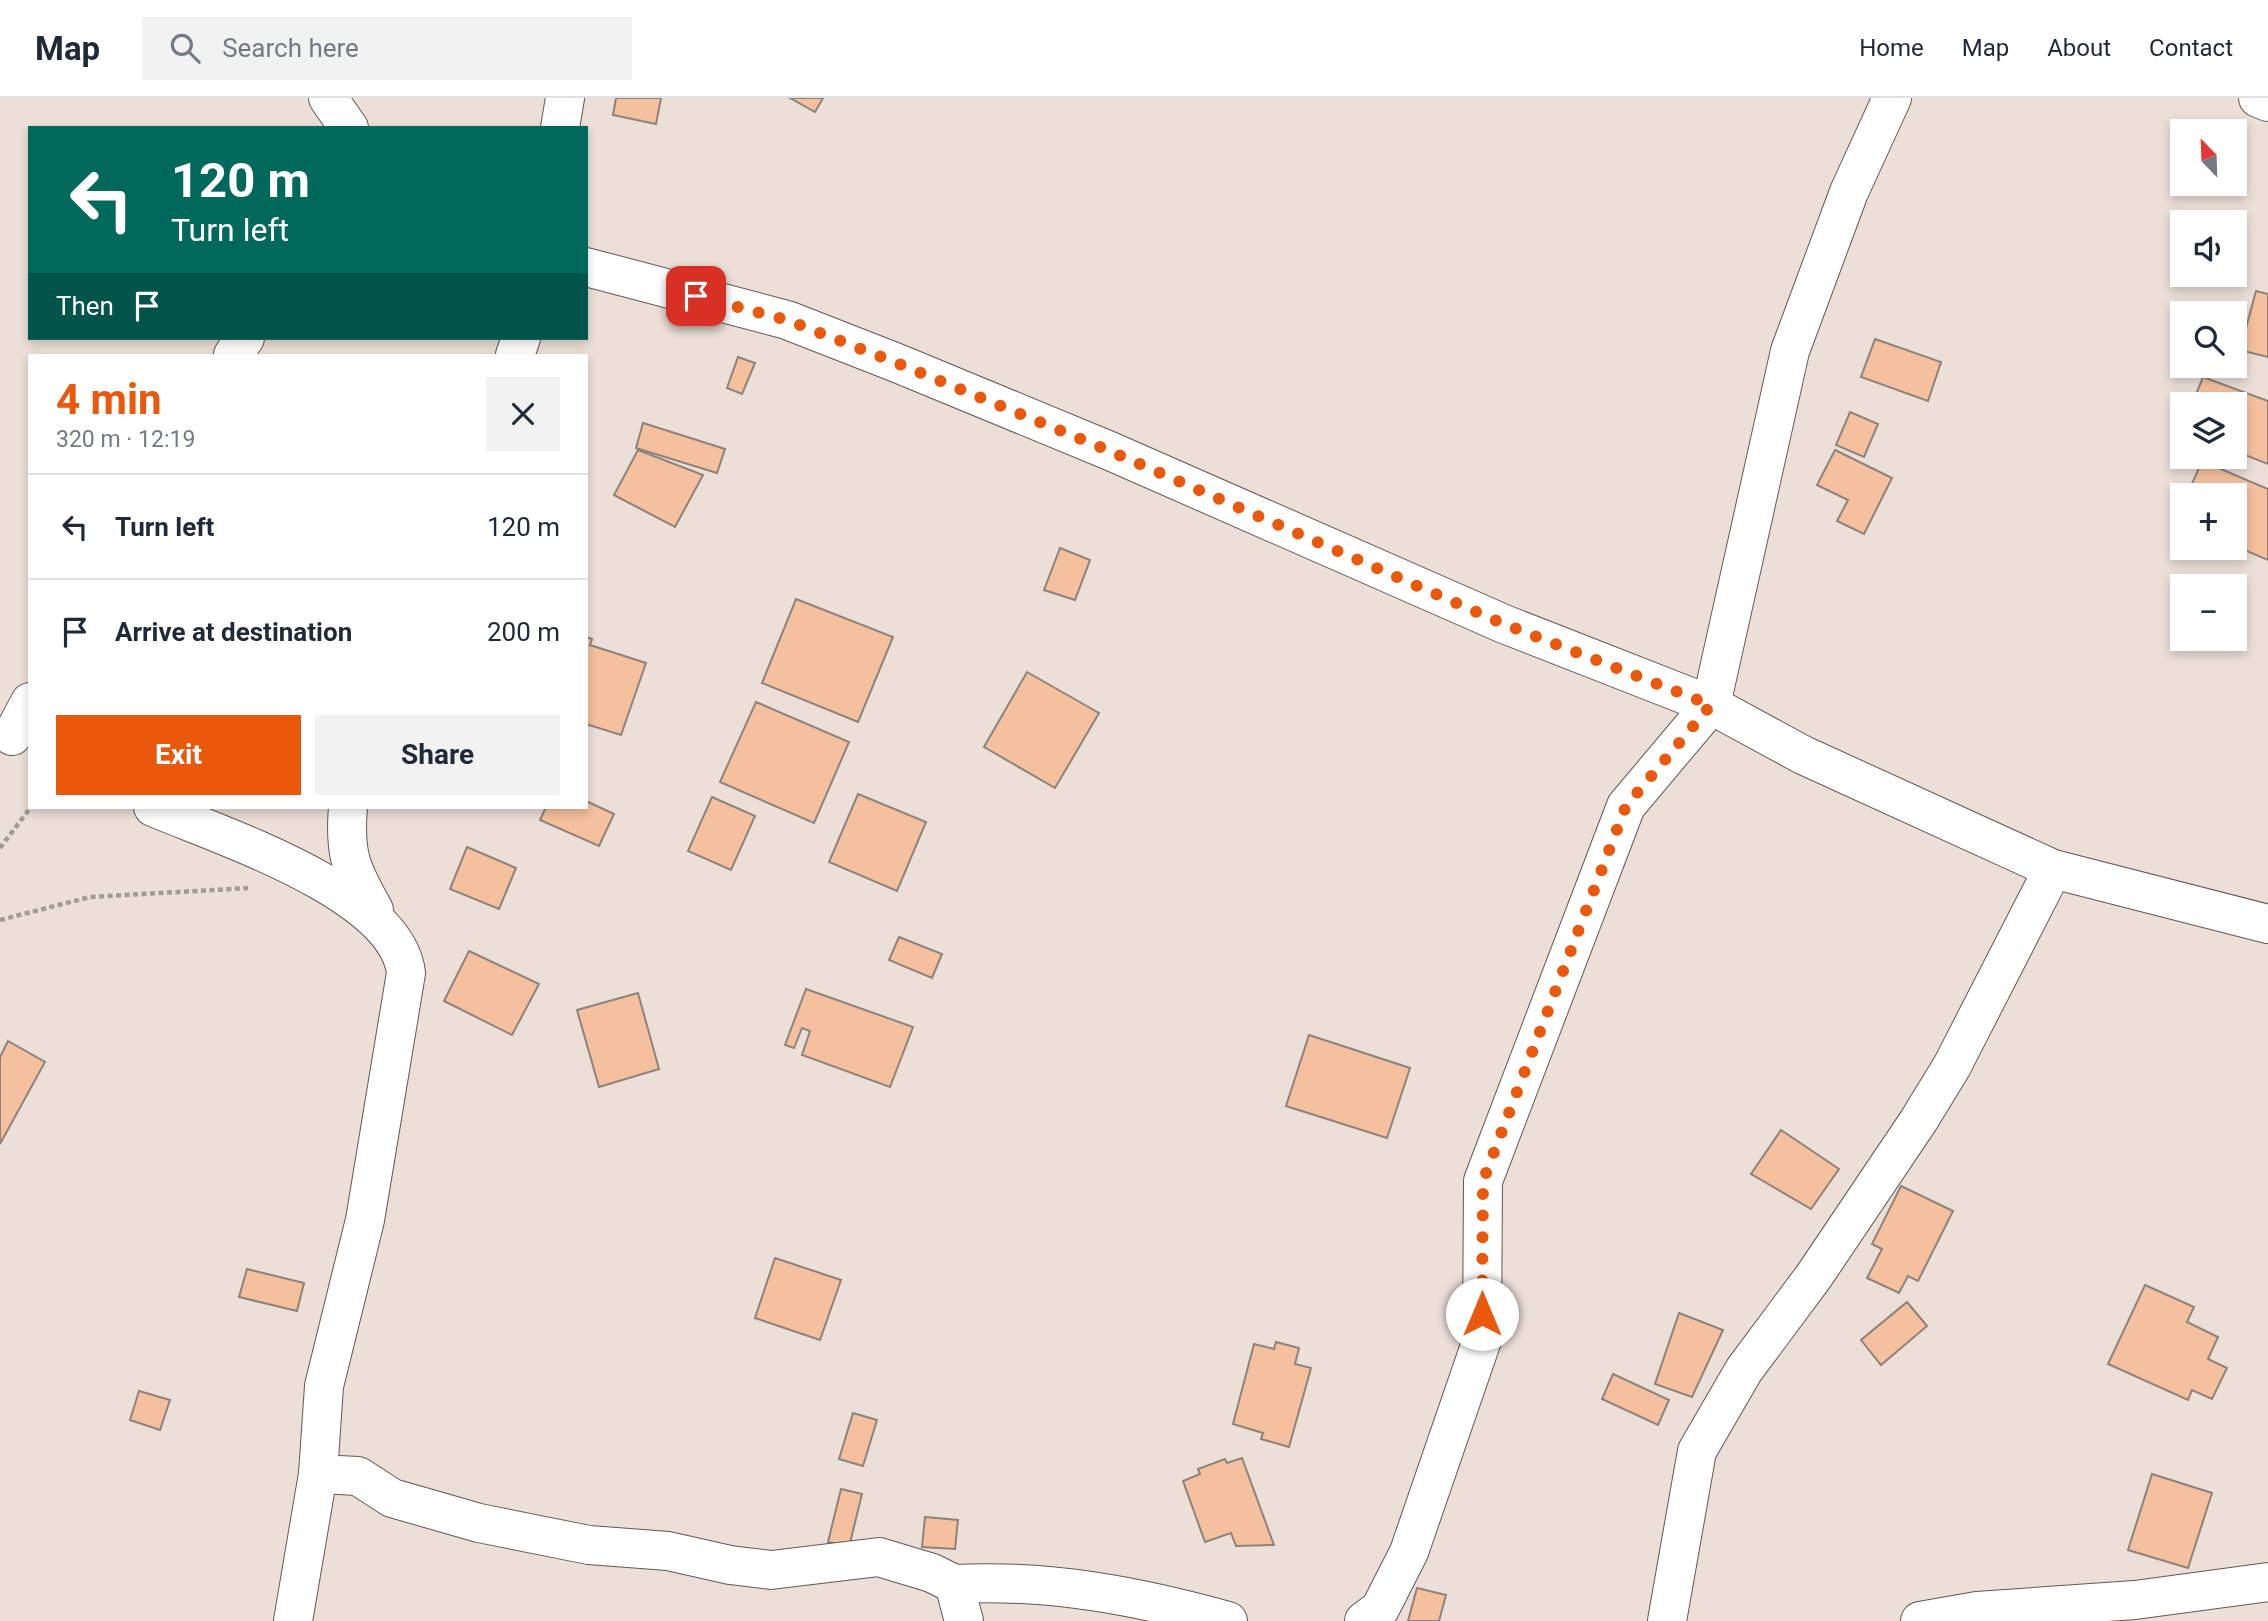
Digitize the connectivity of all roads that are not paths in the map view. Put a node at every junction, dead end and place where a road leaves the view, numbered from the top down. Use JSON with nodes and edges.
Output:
{"nodes":[{"id":1,"x":328,"y":98,"type":"edge"},
{"id":2,"x":565,"y":98,"type":"edge"},
{"id":3,"x":1892,"y":98,"type":"edge"},
{"id":4,"x":2258,"y":98,"type":"edge"},
{"id":5,"x":2268,"y":103,"type":"edge"},
{"id":6,"x":348,"y":126,"type":"edge"},
{"id":7,"x":560,"y":126,"type":"edge"},
{"id":8,"x":588,"y":268,"type":"edge"},
{"id":9,"x":1711,"y":705,"type":"junction"},
{"id":10,"x":28,"y":706,"type":"edge"},
{"id":11,"x":14,"y":737,"type":"edge"},
{"id":12,"x":158,"y":809,"type":"edge"},
{"id":13,"x":348,"y":809,"type":"edge"},
{"id":14,"x":2053,"y":869,"type":"junction"},
{"id":15,"x":379,"y":920,"type":"junction"},
{"id":16,"x":2268,"y":924,"type":"edge"},
{"id":17,"x":318,"y":1474,"type":"junction"},
{"id":18,"x":2268,"y":1582,"type":"edge"},
{"id":19,"x":954,"y":1584,"type":"junction"},
{"id":20,"x":293,"y":1621,"type":"edge"},
{"id":21,"x":964,"y":1621,"type":"edge"},
{"id":22,"x":1228,"y":1621,"type":"edge"},
{"id":23,"x":1364,"y":1621,"type":"edge"},
{"id":24,"x":1667,"y":1621,"type":"edge"},
{"id":25,"x":1920,"y":1621,"type":"edge"}],
"edges":[{"from":1,"to":6,"type":"street"},
{"from":2,"to":7,"type":"street"},
{"from":3,"to":9,"type":"street"},
{"from":4,"to":5,"type":"street"},
{"from":8,"to":9,"type":"street"},
{"from":9,"to":14,"type":"street"},
{"from":9,"to":23,"type":"street"},
{"from":10,"to":11,"type":"street"},
{"from":12,"to":15,"type":"street"},
{"from":13,"to":15,"type":"street"},
{"from":14,"to":16,"type":"street"},
{"from":14,"to":24,"type":"street"},
{"from":15,"to":17,"type":"street"},
{"from":17,"to":19,"type":"street"},
{"from":17,"to":20,"type":"street"},
{"from":18,"to":25,"type":"street"},
{"from":19,"to":21,"type":"street"},
{"from":19,"to":22,"type":"street"}]}
